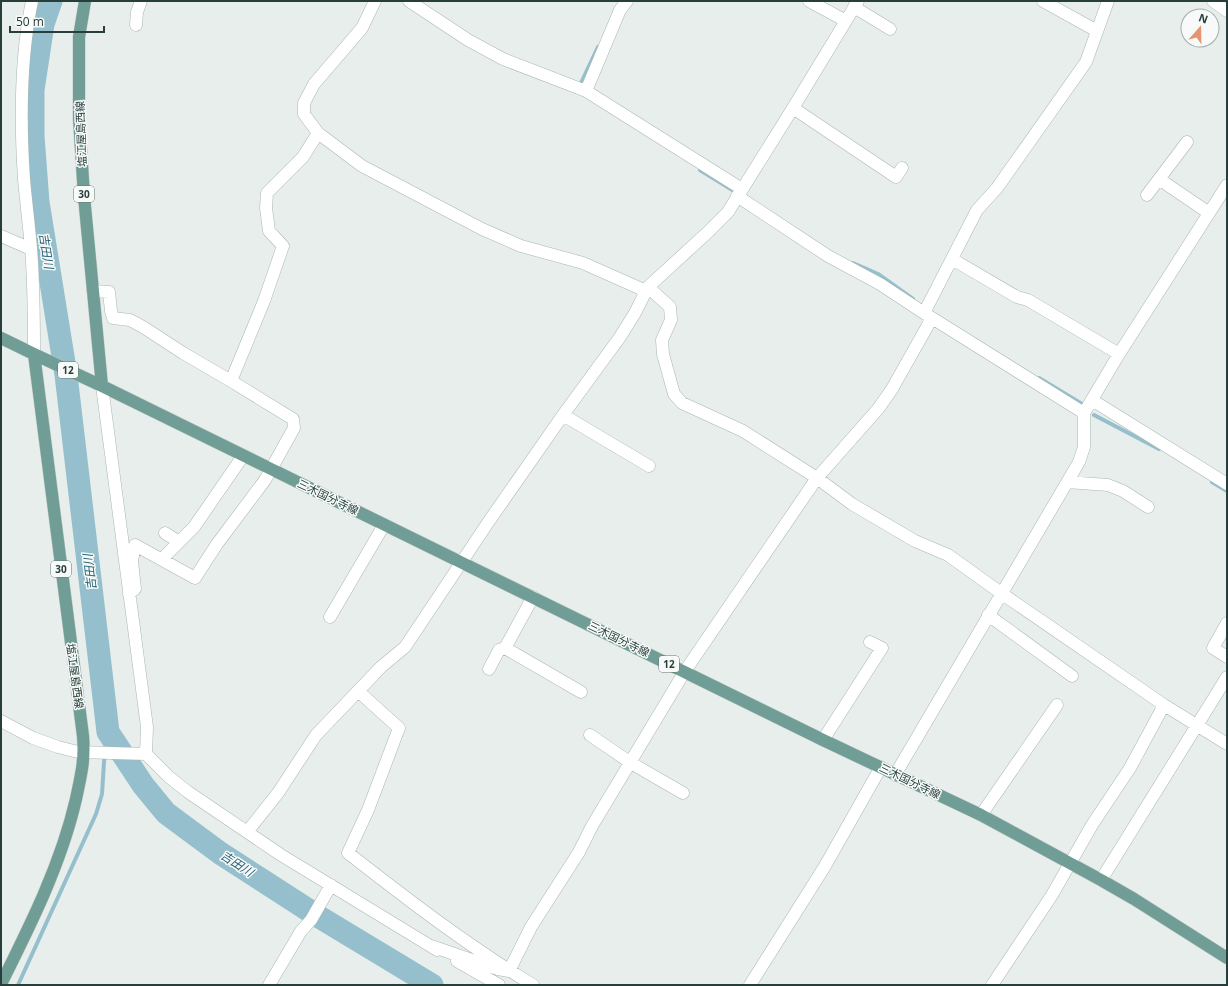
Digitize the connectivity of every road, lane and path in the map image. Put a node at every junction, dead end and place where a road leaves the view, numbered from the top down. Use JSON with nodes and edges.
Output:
{"nodes":[{"id":1,"x":32,"y":1,"type":"edge"},
{"id":2,"x":84,"y":1,"type":"edge"},
{"id":3,"x":141,"y":1,"type":"edge"},
{"id":4,"x":375,"y":1,"type":"edge"},
{"id":5,"x":409,"y":1,"type":"edge"},
{"id":6,"x":627,"y":1,"type":"edge"},
{"id":7,"x":809,"y":1,"type":"edge"},
{"id":8,"x":1043,"y":1,"type":"edge"},
{"id":9,"x":1108,"y":1,"type":"edge"},
{"id":10,"x":1213,"y":1,"type":"edge"},
{"id":11,"x":856,"y":4,"type":"edge"},
{"id":12,"x":1227,"y":11,"type":"edge"},
{"id":13,"x":846,"y":21,"type":"junction"},
{"id":14,"x":136,"y":24,"type":"dead end"},
{"id":15,"x":890,"y":29,"type":"dead end"},
{"id":16,"x":1097,"y":31,"type":"junction"},
{"id":17,"x":586,"y":91,"type":"junction"},
{"id":18,"x":793,"y":108,"type":"junction"},
{"id":19,"x":318,"y":133,"type":"junction"},
{"id":20,"x":1187,"y":142,"type":"dead end"},
{"id":21,"x":902,"y":168,"type":"dead end"},
{"id":22,"x":1159,"y":179,"type":"junction"},
{"id":23,"x":1226,"y":190,"type":"edge"},
{"id":24,"x":740,"y":193,"type":"junction"},
{"id":25,"x":1147,"y":195,"type":"dead end"},
{"id":26,"x":1209,"y":214,"type":"junction"},
{"id":27,"x":1,"y":236,"type":"edge"},
{"id":28,"x":31,"y":249,"type":"junction"},
{"id":29,"x":952,"y":260,"type":"junction"},
{"id":30,"x":647,"y":289,"type":"junction"},
{"id":31,"x":93,"y":291,"type":"junction"},
{"id":32,"x":927,"y":312,"type":"junction"},
{"id":33,"x":1,"y":338,"type":"edge"},
{"id":34,"x":1119,"y":354,"type":"junction"},
{"id":35,"x":36,"y":355,"type":"junction"},
{"id":36,"x":231,"y":381,"type":"junction"},
{"id":37,"x":100,"y":385,"type":"junction"},
{"id":38,"x":1092,"y":400,"type":"junction"},
{"id":39,"x":1084,"y":413,"type":"junction"},
{"id":40,"x":563,"y":415,"type":"junction"},
{"id":41,"x":243,"y":456,"type":"junction"},
{"id":42,"x":649,"y":466,"type":"dead end"},
{"id":43,"x":271,"y":469,"type":"junction"},
{"id":44,"x":817,"y":478,"type":"junction"},
{"id":45,"x":1067,"y":482,"type":"junction"},
{"id":46,"x":1227,"y":484,"type":"edge"},
{"id":47,"x":1148,"y":507,"type":"dead end"},
{"id":48,"x":384,"y":525,"type":"junction"},
{"id":49,"x":165,"y":533,"type":"dead end"},
{"id":50,"x":179,"y":542,"type":"junction"},
{"id":51,"x":162,"y":559,"type":"junction"},
{"id":52,"x":461,"y":563,"type":"junction"},
{"id":53,"x":1001,"y":593,"type":"junction"},
{"id":54,"x":129,"y":594,"type":"junction"},
{"id":55,"x":533,"y":597,"type":"junction"},
{"id":56,"x":988,"y":615,"type":"junction"},
{"id":57,"x":330,"y":617,"type":"dead end"},
{"id":58,"x":1227,"y":623,"type":"edge"},
{"id":59,"x":870,"y":642,"type":"dead end"},
{"id":60,"x":505,"y":648,"type":"junction"},
{"id":61,"x":1227,"y":657,"type":"edge"},
{"id":62,"x":489,"y":669,"type":"dead end"},
{"id":63,"x":684,"y":671,"type":"junction"},
{"id":64,"x":1072,"y":676,"type":"dead end"},
{"id":65,"x":1227,"y":677,"type":"edge"},
{"id":66,"x":358,"y":691,"type":"junction"},
{"id":67,"x":581,"y":692,"type":"dead end"},
{"id":68,"x":1057,"y":705,"type":"dead end"},
{"id":69,"x":1164,"y":705,"type":"junction"},
{"id":70,"x":1,"y":721,"type":"edge"},
{"id":71,"x":1197,"y":724,"type":"junction"},
{"id":72,"x":590,"y":736,"type":"dead end"},
{"id":73,"x":823,"y":740,"type":"junction"},
{"id":74,"x":1227,"y":744,"type":"edge"},
{"id":75,"x":89,"y":753,"type":"junction"},
{"id":76,"x":143,"y":754,"type":"junction"},
{"id":77,"x":631,"y":763,"type":"junction"},
{"id":78,"x":881,"y":768,"type":"junction"},
{"id":79,"x":895,"y":774,"type":"junction"},
{"id":80,"x":683,"y":793,"type":"dead end"},
{"id":81,"x":981,"y":815,"type":"junction"},
{"id":82,"x":247,"y":832,"type":"junction"},
{"id":83,"x":1070,"y":863,"type":"junction"},
{"id":84,"x":1100,"y":880,"type":"junction"},
{"id":85,"x":329,"y":890,"type":"junction"},
{"id":86,"x":431,"y":946,"type":"junction"},
{"id":87,"x":1227,"y":958,"type":"edge"},
{"id":88,"x":509,"y":971,"type":"junction"},
{"id":89,"x":1,"y":984,"type":"edge"},
{"id":90,"x":269,"y":985,"type":"edge"},
{"id":91,"x":499,"y":985,"type":"edge"},
{"id":92,"x":532,"y":985,"type":"edge"},
{"id":93,"x":750,"y":985,"type":"edge"},
{"id":94,"x":992,"y":985,"type":"edge"}],
"edges":[{"from":1,"to":28,"type":"street"},
{"from":2,"to":31,"type":"main road","name":"塩江屋島西線","number":"30"},
{"from":3,"to":14,"type":"street"},
{"from":4,"to":19,"type":"street"},
{"from":5,"to":17,"type":"street"},
{"from":6,"to":17,"type":"street"},
{"from":7,"to":13,"type":"street"},
{"from":8,"to":16,"type":"street"},
{"from":9,"to":16,"type":"street"},
{"from":10,"to":12,"type":"street"},
{"from":11,"to":13,"type":"street"},
{"from":11,"to":15,"type":"street"},
{"from":13,"to":18,"type":"street"},
{"from":16,"to":29,"type":"street"},
{"from":17,"to":24,"type":"street"},
{"from":18,"to":21,"type":"street"},
{"from":18,"to":24,"type":"street"},
{"from":19,"to":30,"type":"street"},
{"from":19,"to":36,"type":"street"},
{"from":20,"to":22,"type":"street"},
{"from":22,"to":25,"type":"street"},
{"from":22,"to":26,"type":"street"},
{"from":23,"to":26,"type":"street"},
{"from":24,"to":30,"type":"street"},
{"from":24,"to":32,"type":"street"},
{"from":26,"to":34,"type":"street"},
{"from":27,"to":28,"type":"street"},
{"from":28,"to":35,"type":"street"},
{"from":29,"to":32,"type":"street"},
{"from":29,"to":34,"type":"street"},
{"from":30,"to":40,"type":"street"},
{"from":30,"to":44,"type":"street"},
{"from":31,"to":36,"type":"street"},
{"from":31,"to":37,"type":"main road","name":"塩江屋島西線","number":"30"},
{"from":32,"to":39,"type":"street"},
{"from":32,"to":44,"type":"street"},
{"from":33,"to":35,"type":"main road","name":"三木国分寺線","number":"12"},
{"from":34,"to":38,"type":"street"},
{"from":35,"to":37,"type":"main road","name":"三木国分寺線","number":"12"},
{"from":35,"to":75,"type":"main road","name":"塩江屋島西線","number":"30"},
{"from":36,"to":43,"type":"street"},
{"from":37,"to":41,"type":"main road","name":"三木国分寺線","number":"12"},
{"from":37,"to":54,"type":"street"},
{"from":38,"to":39,"type":"street"},
{"from":38,"to":46,"type":"street"},
{"from":39,"to":45,"type":"street"},
{"from":40,"to":42,"type":"street"},
{"from":40,"to":52,"type":"street"},
{"from":41,"to":43,"type":"main road","name":"三木国分寺線","number":"12"},
{"from":41,"to":50,"type":"street"},
{"from":43,"to":48,"type":"main road","name":"三木国分寺線","number":"12"},
{"from":43,"to":51,"type":"street"},
{"from":44,"to":53,"type":"street"},
{"from":44,"to":63,"type":"street"},
{"from":45,"to":47,"type":"street"},
{"from":45,"to":53,"type":"street"},
{"from":48,"to":52,"type":"main road","name":"三木国分寺線","number":"12"},
{"from":48,"to":57,"type":"street"},
{"from":49,"to":50,"type":"street"},
{"from":50,"to":51,"type":"street"},
{"from":51,"to":54,"type":"street"},
{"from":52,"to":55,"type":"main road","name":"三木国分寺線","number":"12"},
{"from":52,"to":66,"type":"street"},
{"from":53,"to":56,"type":"street"},
{"from":53,"to":69,"type":"street"},
{"from":54,"to":76,"type":"street"},
{"from":55,"to":60,"type":"street"},
{"from":55,"to":63,"type":"main road","name":"三木国分寺線","number":"12"},
{"from":56,"to":64,"type":"street"},
{"from":56,"to":79,"type":"street"},
{"from":58,"to":61,"type":"street"},
{"from":59,"to":73,"type":"street"},
{"from":60,"to":62,"type":"street"},
{"from":60,"to":67,"type":"street"},
{"from":63,"to":73,"type":"main road","name":"三木国分寺線","number":"12"},
{"from":63,"to":77,"type":"street"},
{"from":65,"to":71,"type":"street"},
{"from":66,"to":82,"type":"street"},
{"from":66,"to":88,"type":"street"},
{"from":68,"to":81,"type":"street"},
{"from":69,"to":71,"type":"street"},
{"from":69,"to":83,"type":"street"},
{"from":70,"to":75,"type":"street"},
{"from":71,"to":74,"type":"street"},
{"from":71,"to":84,"type":"street"},
{"from":72,"to":77,"type":"street"},
{"from":73,"to":78,"type":"main road","name":"三木国分寺線","number":"12"},
{"from":75,"to":76,"type":"street"},
{"from":75,"to":89,"type":"main road","name":"塩江屋島西線","number":"30"},
{"from":76,"to":82,"type":"street"},
{"from":77,"to":80,"type":"street"},
{"from":77,"to":88,"type":"street"},
{"from":78,"to":79,"type":"main road","name":"三木国分寺線","number":"12"},
{"from":78,"to":93,"type":"street"},
{"from":79,"to":81,"type":"main road","name":"三木国分寺線","number":"12"},
{"from":81,"to":83,"type":"main road","name":"三木国分寺線","number":"12"},
{"from":82,"to":85,"type":"street"},
{"from":83,"to":84,"type":"main road","name":"三木国分寺線","number":"12"},
{"from":83,"to":94,"type":"street"},
{"from":84,"to":87,"type":"main road","name":"三木国分寺線","number":"12"},
{"from":85,"to":86,"type":"street"},
{"from":85,"to":90,"type":"street"},
{"from":86,"to":88,"type":"street"},
{"from":86,"to":91,"type":"street"},
{"from":88,"to":92,"type":"street"}]}
